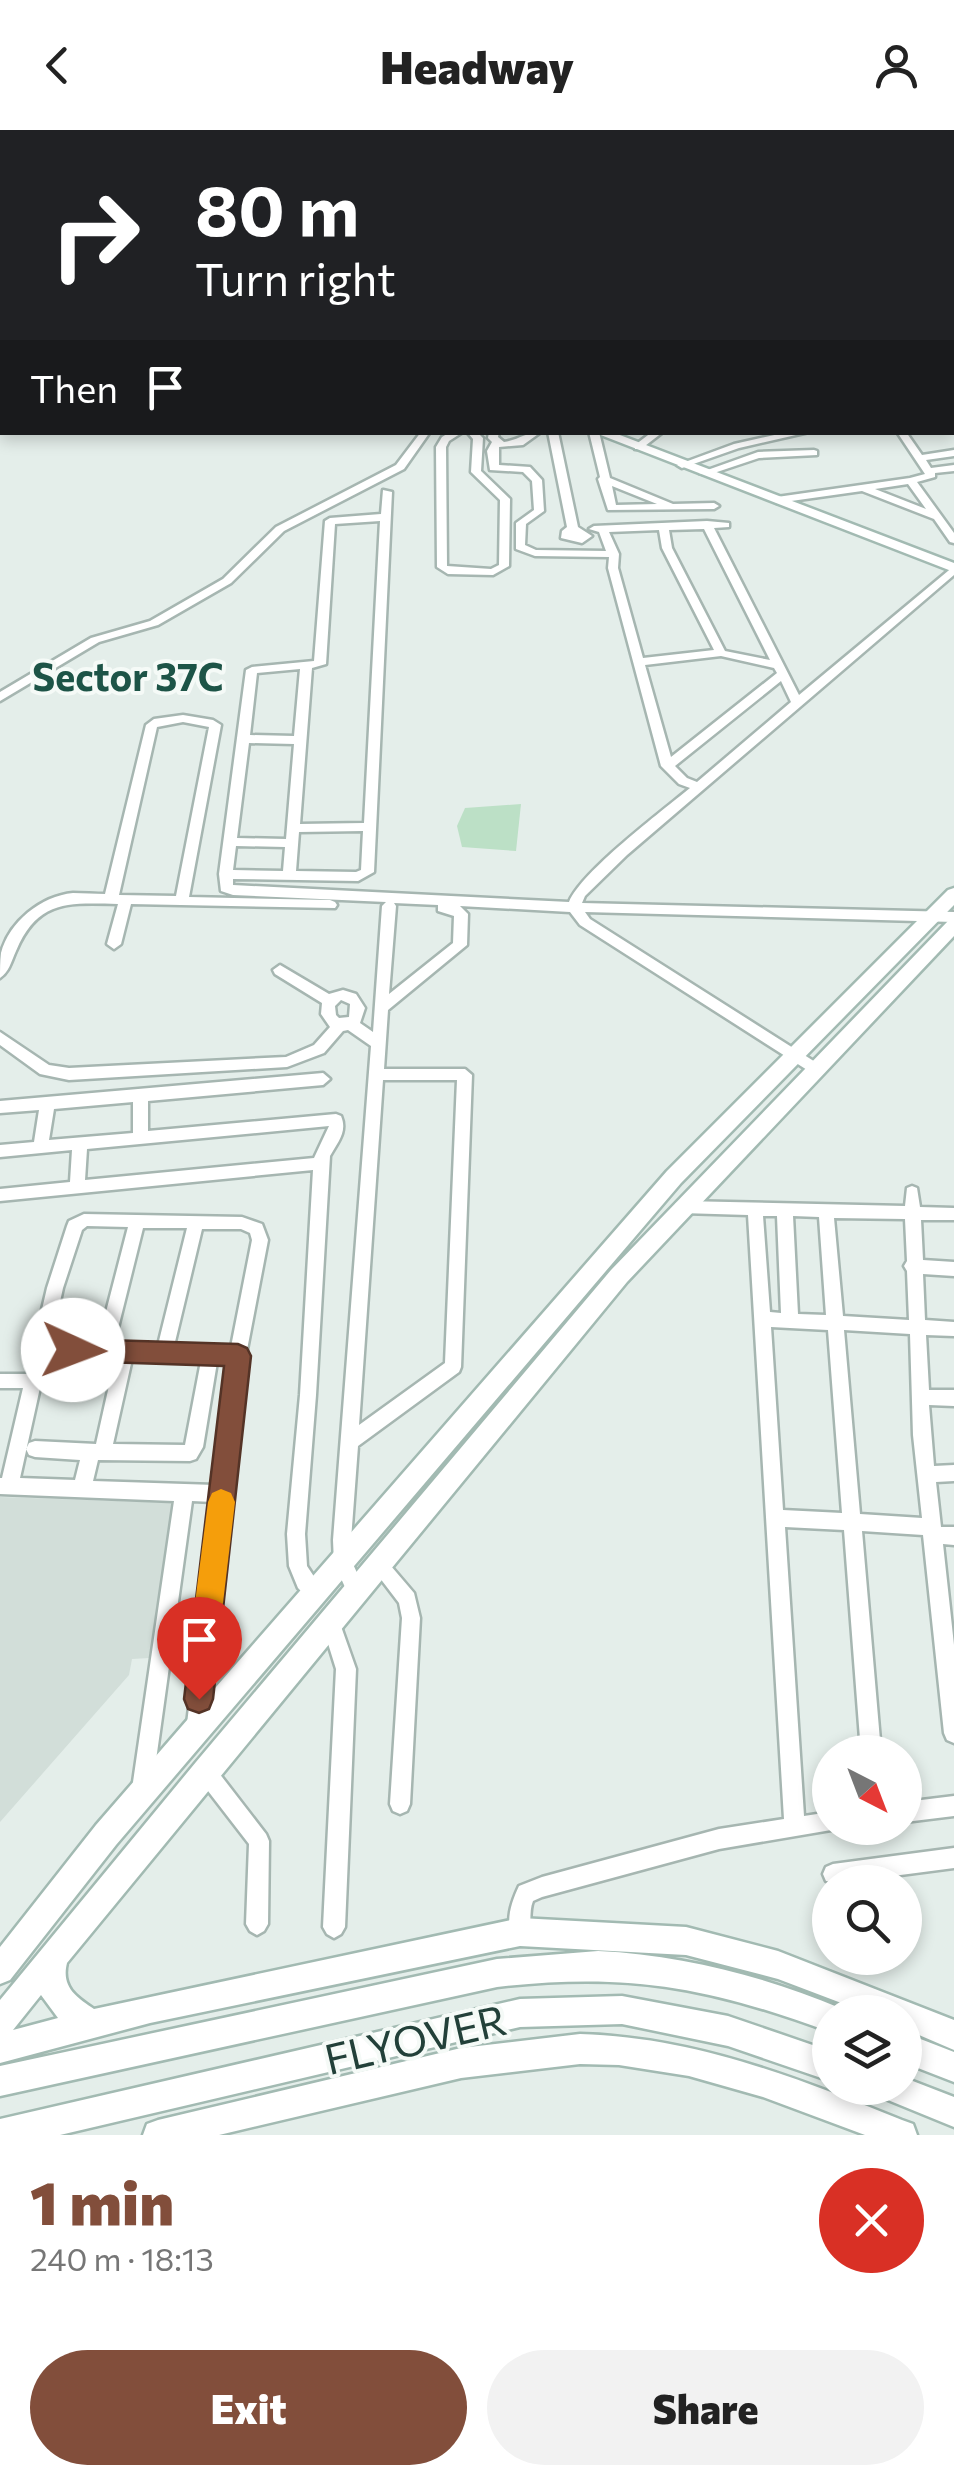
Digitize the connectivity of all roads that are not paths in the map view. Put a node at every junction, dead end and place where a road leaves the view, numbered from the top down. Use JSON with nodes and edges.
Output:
{"nodes":[{"id":1,"x":424,"y":435,"type":"edge"},
{"id":2,"x":450,"y":435,"type":"edge"},
{"id":3,"x":474,"y":435,"type":"edge"},
{"id":4,"x":532,"y":435,"type":"edge"},
{"id":5,"x":554,"y":435,"type":"edge"},
{"id":6,"x":596,"y":435,"type":"edge"},
{"id":7,"x":604,"y":435,"type":"edge"},
{"id":8,"x":655,"y":435,"type":"edge"},
{"id":9,"x":791,"y":435,"type":"edge"},
{"id":10,"x":903,"y":435,"type":"edge"},
{"id":11,"x":495,"y":438,"type":"edge"},
{"id":12,"x":638,"y":447,"type":"junction"},
{"id":13,"x":728,"y":448,"type":"junction"},
{"id":14,"x":814,"y":453,"type":"dead end"},
{"id":15,"x":954,"y":454,"type":"edge"},
{"id":16,"x":920,"y":458,"type":"junction"},
{"id":17,"x":741,"y":459,"type":"junction"},
{"id":18,"x":682,"y":465,"type":"junction"},
{"id":19,"x":954,"y":468,"type":"edge"},
{"id":20,"x":930,"y":471,"type":"junction"},
{"id":21,"x":704,"y":473,"type":"junction"},
{"id":22,"x":603,"y":479,"type":"junction"},
{"id":23,"x":910,"y":481,"type":"junction"},
{"id":24,"x":864,"y":488,"type":"junction"},
{"id":25,"x":388,"y":492,"type":"dead end"},
{"id":26,"x":777,"y":500,"type":"junction"},
{"id":27,"x":714,"y":506,"type":"dead end"},
{"id":28,"x":674,"y":507,"type":"junction"},
{"id":29,"x":303,"y":515,"type":"junction"},
{"id":30,"x":937,"y":517,"type":"junction"},
{"id":31,"x":386,"y":518,"type":"junction"},
{"id":32,"x":707,"y":524,"type":"junction"},
{"id":33,"x":725,"y":524,"type":"dead end"},
{"id":34,"x":662,"y":526,"type":"junction"},
{"id":35,"x":603,"y":529,"type":"junction"},
{"id":36,"x":328,"y":530,"type":"junction"},
{"id":37,"x":954,"y":540,"type":"edge"},
{"id":38,"x":614,"y":554,"type":"junction"},
{"id":39,"x":954,"y":569,"type":"edge"},
{"id":40,"x":721,"y":652,"type":"junction"},
{"id":41,"x":638,"y":662,"type":"junction"},
{"id":42,"x":306,"y":668,"type":"junction"},
{"id":43,"x":778,"y":670,"type":"junction"},
{"id":44,"x":0,"y":697,"type":"edge"},
{"id":45,"x":797,"y":702,"type":"junction"},
{"id":46,"x":246,"y":739,"type":"junction"},
{"id":47,"x":300,"y":740,"type":"junction"},
{"id":48,"x":667,"y":766,"type":"junction"},
{"id":49,"x":700,"y":787,"type":"junction"},
{"id":50,"x":370,"y":827,"type":"junction"},
{"id":51,"x":292,"y":836,"type":"junction"},
{"id":52,"x":231,"y":842,"type":"junction"},
{"id":53,"x":226,"y":874,"type":"junction"},
{"id":54,"x":289,"y":876,"type":"junction"},
{"id":55,"x":954,"y":894,"type":"edge"},
{"id":56,"x":118,"y":899,"type":"junction"},
{"id":57,"x":181,"y":902,"type":"junction"},
{"id":58,"x":389,"y":906,"type":"junction"},
{"id":59,"x":574,"y":907,"type":"junction"},
{"id":60,"x":948,"y":920,"type":"edge"},
{"id":61,"x":114,"y":944,"type":"dead end"},
{"id":62,"x":280,"y":970,"type":"dead end"},
{"id":63,"x":0,"y":973,"type":"edge"},
{"id":64,"x":330,"y":1001,"type":"junction"},
{"id":65,"x":358,"y":1002,"type":"junction"},
{"id":66,"x":383,"y":1002,"type":"junction"},
{"id":67,"x":345,"y":1023,"type":"junction"},
{"id":68,"x":0,"y":1037,"type":"edge"},
{"id":69,"x":380,"y":1044,"type":"junction"},
{"id":70,"x":805,"y":1063,"type":"junction"},
{"id":71,"x":378,"y":1074,"type":"junction"},
{"id":72,"x":323,"y":1079,"type":"dead end"},
{"id":73,"x":142,"y":1096,"type":"junction"},
{"id":74,"x":48,"y":1104,"type":"junction"},
{"id":75,"x":0,"y":1107,"type":"edge"},
{"id":76,"x":140,"y":1138,"type":"junction"},
{"id":77,"x":80,"y":1144,"type":"junction"},
{"id":78,"x":40,"y":1147,"type":"junction"},
{"id":79,"x":0,"y":1151,"type":"edge"},
{"id":80,"x":322,"y":1163,"type":"junction"},
{"id":81,"x":77,"y":1188,"type":"junction"},
{"id":82,"x":912,"y":1192,"type":"dead end"},
{"id":83,"x":0,"y":1195,"type":"edge"},
{"id":84,"x":682,"y":1207,"type":"junction"},
{"id":85,"x":755,"y":1209,"type":"junction"},
{"id":86,"x":785,"y":1210,"type":"junction"},
{"id":87,"x":826,"y":1211,"type":"junction"},
{"id":88,"x":914,"y":1212,"type":"junction"},
{"id":89,"x":954,"y":1214,"type":"edge"},
{"id":90,"x":137,"y":1222,"type":"junction"},
{"id":91,"x":196,"y":1222,"type":"junction"},
{"id":92,"x":912,"y":1266,"type":"junction"},
{"id":93,"x":954,"y":1269,"type":"edge"},
{"id":94,"x":761,"y":1319,"type":"junction"},
{"id":95,"x":790,"y":1320,"type":"junction"},
{"id":96,"x":834,"y":1323,"type":"junction"},
{"id":97,"x":916,"y":1328,"type":"junction"},
{"id":98,"x":954,"y":1329,"type":"edge"},
{"id":99,"x":42,"y":1349,"type":"junction"},
{"id":100,"x":104,"y":1351,"type":"junction"},
{"id":101,"x":125,"y":1352,"type":"junction"},
{"id":102,"x":164,"y":1353,"type":"junction"},
{"id":103,"x":210,"y":1354,"type":"junction"},
{"id":104,"x":238,"y":1356,"type":"junction"},
{"id":105,"x":0,"y":1381,"type":"edge"},
{"id":106,"x":34,"y":1381,"type":"junction"},
{"id":107,"x":922,"y":1397,"type":"junction"},
{"id":108,"x":954,"y":1398,"type":"edge"},
{"id":109,"x":350,"y":1442,"type":"junction"},
{"id":110,"x":35,"y":1449,"type":"dead end"},
{"id":111,"x":98,"y":1453,"type":"junction"},
{"id":112,"x":954,"y":1473,"type":"edge"},
{"id":113,"x":926,"y":1474,"type":"junction"},
{"id":114,"x":4,"y":1486,"type":"edge"},
{"id":115,"x":82,"y":1488,"type":"junction"},
{"id":116,"x":184,"y":1492,"type":"junction"},
{"id":117,"x":222,"y":1494,"type":"junction"},
{"id":118,"x":774,"y":1518,"type":"junction"},
{"id":119,"x":850,"y":1523,"type":"junction"},
{"id":120,"x":932,"y":1531,"type":"junction"},
{"id":121,"x":954,"y":1536,"type":"edge"},
{"id":122,"x":343,"y":1563,"type":"junction"},
{"id":123,"x":378,"y":1565,"type":"junction"},
{"id":124,"x":356,"y":1590,"type":"junction"},
{"id":125,"x":316,"y":1593,"type":"junction"},
{"id":126,"x":946,"y":1600,"type":"edge"},
{"id":127,"x":330,"y":1621,"type":"junction"},
{"id":128,"x":949,"y":1659,"type":"edge"},
{"id":129,"x":197,"y":1728,"type":"junction"},
{"id":130,"x":954,"y":1732,"type":"edge"},
{"id":131,"x":870,"y":1735,"type":"edge"},
{"id":132,"x":204,"y":1772,"type":"junction"},
{"id":133,"x":140,"y":1798,"type":"junction"},
{"id":134,"x":400,"y":1804,"type":"dead end"},
{"id":135,"x":954,"y":1806,"type":"edge"},
{"id":136,"x":922,"y":1810,"type":"edge"},
{"id":137,"x":812,"y":1825,"type":"edge"},
{"id":138,"x":795,"y":1827,"type":"junction"},
{"id":139,"x":954,"y":1858,"type":"edge"},
{"id":140,"x":901,"y":1865,"type":"edge"},
{"id":141,"x":257,"y":1924,"type":"dead end"},
{"id":142,"x":334,"y":1927,"type":"dead end"},
{"id":143,"x":520,"y":1932,"type":"junction"},
{"id":144,"x":54,"y":1954,"type":"junction"},
{"id":145,"x":5,"y":1962,"type":"edge"},
{"id":146,"x":857,"y":1995,"type":"edge"},
{"id":147,"x":812,"y":2011,"type":"edge"},
{"id":148,"x":922,"y":2021,"type":"edge"},
{"id":149,"x":0,"y":2023,"type":"edge"},
{"id":150,"x":92,"y":2024,"type":"junction"},
{"id":151,"x":954,"y":2034,"type":"edge"},
{"id":152,"x":0,"y":2048,"type":"edge"},
{"id":153,"x":922,"y":2055,"type":"edge"},
{"id":154,"x":812,"y":2060,"type":"edge"},
{"id":155,"x":954,"y":2067,"type":"edge"},
{"id":156,"x":0,"y":2081,"type":"edge"},
{"id":157,"x":922,"y":2100,"type":"edge"},
{"id":158,"x":954,"y":2112,"type":"edge"},
{"id":159,"x":0,"y":2134,"type":"edge"},
{"id":160,"x":158,"y":2135,"type":"edge"},
{"id":161,"x":902,"y":2135,"type":"edge"}],
"edges":[{"from":1,"to":29,"type":"street"},
{"from":2,"to":3,"type":"street"},
{"from":4,"to":11,"type":"street"},
{"from":5,"to":35,"type":"street"},
{"from":6,"to":22,"type":"street"},
{"from":7,"to":12,"type":"street"},
{"from":8,"to":12,"type":"street"},
{"from":9,"to":13,"type":"street"},
{"from":10,"to":16,"type":"street"},
{"from":11,"to":38,"type":"street"},
{"from":12,"to":18,"type":"street"},
{"from":13,"to":17,"type":"street"},
{"from":13,"to":18,"type":"street"},
{"from":14,"to":17,"type":"street"},
{"from":15,"to":16,"type":"street"},
{"from":16,"to":20,"type":"street"},
{"from":17,"to":21,"type":"street"},
{"from":18,"to":21,"type":"street"},
{"from":19,"to":20,"type":"street"},
{"from":20,"to":23,"type":"street"},
{"from":21,"to":26,"type":"street"},
{"from":22,"to":28,"type":"street"},
{"from":22,"to":28,"type":"street"},
{"from":23,"to":24,"type":"street"},
{"from":23,"to":30,"type":"street"},
{"from":24,"to":26,"type":"street"},
{"from":24,"to":30,"type":"street"},
{"from":25,"to":31,"type":"street"},
{"from":26,"to":39,"type":"street"},
{"from":27,"to":28,"type":"street"},
{"from":29,"to":36,"type":"street"},
{"from":29,"to":44,"type":"street"},
{"from":30,"to":37,"type":"street"},
{"from":31,"to":36,"type":"street"},
{"from":31,"to":50,"type":"street"},
{"from":32,"to":33,"type":"street"},
{"from":32,"to":34,"type":"street"},
{"from":32,"to":43,"type":"street"},
{"from":34,"to":35,"type":"street"},
{"from":34,"to":40,"type":"street"},
{"from":35,"to":38,"type":"street"},
{"from":36,"to":42,"type":"street"},
{"from":38,"to":41,"type":"street"},
{"from":39,"to":45,"type":"street"},
{"from":40,"to":41,"type":"street"},
{"from":40,"to":43,"type":"street"},
{"from":41,"to":48,"type":"street"},
{"from":42,"to":46,"type":"street"},
{"from":42,"to":47,"type":"street"},
{"from":43,"to":45,"type":"street"},
{"from":43,"to":48,"type":"street"},
{"from":45,"to":49,"type":"street"},
{"from":46,"to":47,"type":"street"},
{"from":46,"to":52,"type":"street"},
{"from":47,"to":51,"type":"street"},
{"from":48,"to":49,"type":"street"},
{"from":49,"to":59,"type":"street"},
{"from":50,"to":51,"type":"street"},
{"from":50,"to":54,"type":"street"},
{"from":51,"to":52,"type":"street"},
{"from":51,"to":54,"type":"street"},
{"from":52,"to":53,"type":"street"},
{"from":53,"to":54,"type":"street"},
{"from":53,"to":59,"type":"street"},
{"from":55,"to":60,"type":"street"},
{"from":56,"to":57,"type":"street"},
{"from":56,"to":57,"type":"street"},
{"from":56,"to":61,"type":"street"},
{"from":56,"to":63,"type":"street"},
{"from":57,"to":58,"type":"street"},
{"from":58,"to":66,"type":"street"},
{"from":58,"to":66,"type":"street"},
{"from":59,"to":60,"type":"street"},
{"from":59,"to":70,"type":"street"},
{"from":60,"to":70,"type":"street"},
{"from":62,"to":64,"type":"street"},
{"from":64,"to":65,"type":"street"},
{"from":64,"to":67,"type":"street"},
{"from":65,"to":66,"type":"street"},
{"from":65,"to":67,"type":"street"},
{"from":66,"to":69,"type":"street"},
{"from":67,"to":68,"type":"street"},
{"from":67,"to":69,"type":"street"},
{"from":69,"to":71,"type":"street"},
{"from":70,"to":84,"type":"street"},
{"from":70,"to":122,"type":"street"},
{"from":71,"to":109,"type":"street"},
{"from":71,"to":109,"type":"street"},
{"from":72,"to":73,"type":"street"},
{"from":73,"to":74,"type":"street"},
{"from":73,"to":76,"type":"street"},
{"from":74,"to":75,"type":"street"},
{"from":74,"to":78,"type":"street"},
{"from":76,"to":77,"type":"street"},
{"from":76,"to":80,"type":"street"},
{"from":77,"to":78,"type":"street"},
{"from":77,"to":81,"type":"street"},
{"from":78,"to":79,"type":"street"},
{"from":80,"to":81,"type":"street"},
{"from":80,"to":125,"type":"street"},
{"from":81,"to":83,"type":"street"},
{"from":82,"to":88,"type":"street"},
{"from":84,"to":85,"type":"street"},
{"from":84,"to":123,"type":"street"},
{"from":85,"to":86,"type":"street"},
{"from":85,"to":94,"type":"street"},
{"from":86,"to":87,"type":"street"},
{"from":86,"to":95,"type":"street"},
{"from":87,"to":88,"type":"street"},
{"from":87,"to":96,"type":"street"},
{"from":88,"to":89,"type":"street"},
{"from":88,"to":92,"type":"street"},
{"from":90,"to":91,"type":"street"},
{"from":90,"to":99,"type":"street"},
{"from":90,"to":100,"type":"street"},
{"from":91,"to":102,"type":"street"},
{"from":91,"to":104,"type":"street"},
{"from":92,"to":93,"type":"street"},
{"from":92,"to":97,"type":"street"},
{"from":94,"to":95,"type":"street"},
{"from":94,"to":118,"type":"street"},
{"from":95,"to":96,"type":"street"},
{"from":96,"to":97,"type":"street"},
{"from":96,"to":119,"type":"street"},
{"from":97,"to":98,"type":"street"},
{"from":97,"to":107,"type":"street"},
{"from":99,"to":100,"type":"street"},
{"from":99,"to":106,"type":"street"},
{"from":100,"to":101,"type":"street"},
{"from":101,"to":102,"type":"street"},
{"from":101,"to":111,"type":"street"},
{"from":102,"to":103,"type":"street"},
{"from":103,"to":104,"type":"street"},
{"from":103,"to":111,"type":"street"},
{"from":104,"to":117,"type":"street"},
{"from":105,"to":106,"type":"street"},
{"from":106,"to":114,"type":"street"},
{"from":107,"to":108,"type":"street"},
{"from":107,"to":113,"type":"street"},
{"from":109,"to":122,"type":"street"},
{"from":110,"to":111,"type":"street"},
{"from":111,"to":115,"type":"street"},
{"from":112,"to":113,"type":"street"},
{"from":113,"to":120,"type":"street"},
{"from":114,"to":115,"type":"street"},
{"from":115,"to":116,"type":"street"},
{"from":116,"to":117,"type":"street"},
{"from":116,"to":133,"type":"street"},
{"from":117,"to":129,"type":"street"},
{"from":118,"to":119,"type":"street"},
{"from":118,"to":138,"type":"street"},
{"from":119,"to":120,"type":"street"},
{"from":119,"to":131,"type":"street"},
{"from":120,"to":121,"type":"street"},
{"from":120,"to":126,"type":"street"},
{"from":122,"to":124,"type":"street"},
{"from":122,"to":125,"type":"street"},
{"from":123,"to":124,"type":"street"},
{"from":123,"to":134,"type":"street"},
{"from":124,"to":127,"type":"street"},
{"from":125,"to":129,"type":"street"},
{"from":126,"to":128,"type":"street"},
{"from":127,"to":132,"type":"street"},
{"from":127,"to":142,"type":"street"},
{"from":128,"to":130,"type":"street"},
{"from":129,"to":133,"type":"street"},
{"from":132,"to":141,"type":"street"},
{"from":132,"to":144,"type":"street"},
{"from":133,"to":145,"type":"street"},
{"from":135,"to":136,"type":"street"},
{"from":137,"to":138,"type":"street"},
{"from":138,"to":143,"type":"street"},
{"from":139,"to":140,"type":"street"},
{"from":143,"to":146,"type":"street"},
{"from":143,"to":150,"type":"street"},
{"from":144,"to":149,"type":"street"},
{"from":144,"to":150,"type":"street"},
{"from":147,"to":156,"type":"street","name":"FLYOVER"},
{"from":148,"to":151,"type":"street"},
{"from":150,"to":152,"type":"street"},
{"from":153,"to":155,"type":"street"},
{"from":154,"to":159,"type":"street","name":"FLYOVER"},
{"from":157,"to":158,"type":"street"},
{"from":160,"to":161,"type":"street"}]}
